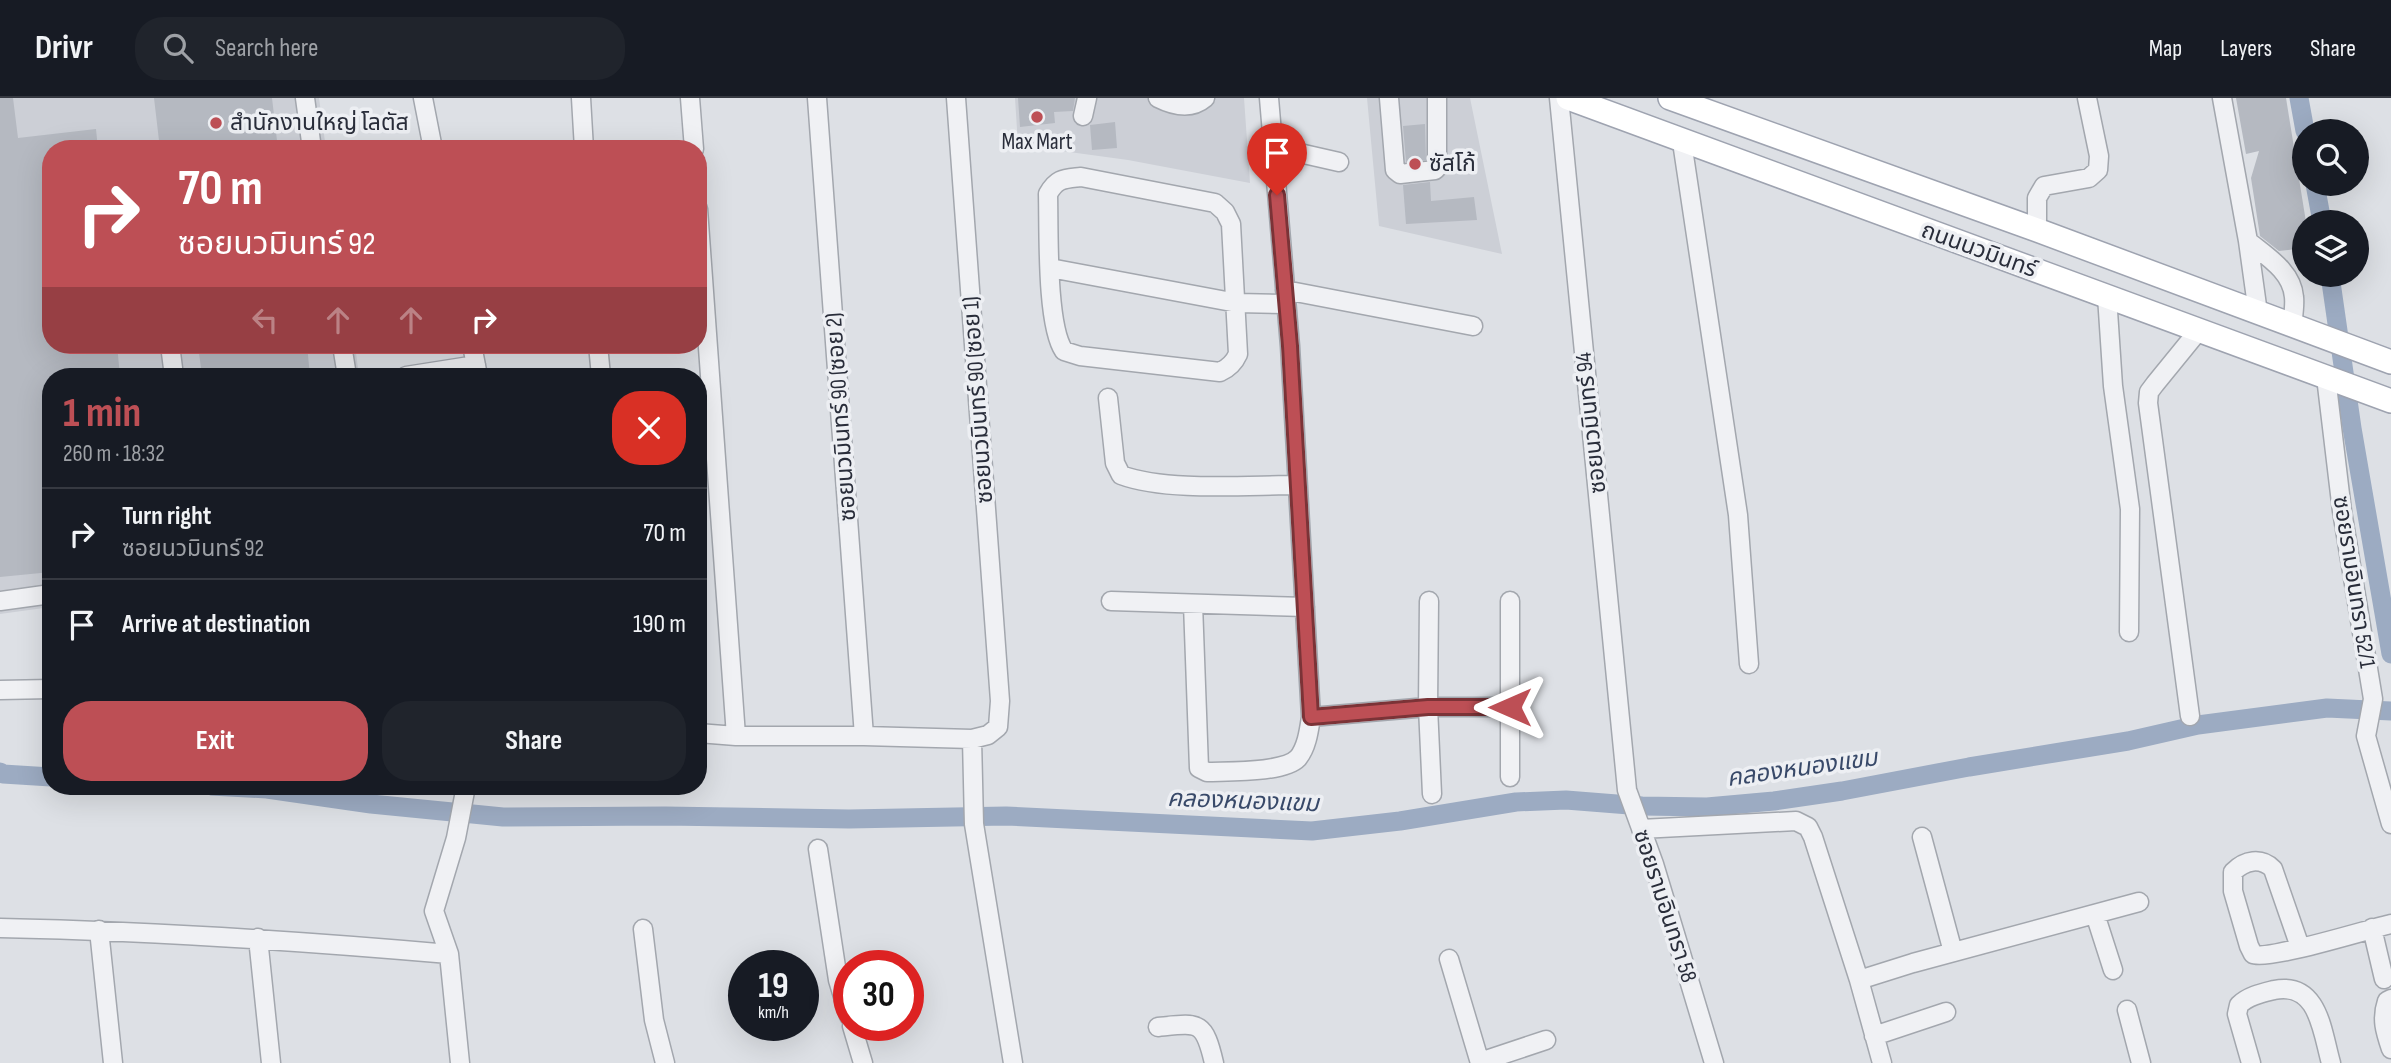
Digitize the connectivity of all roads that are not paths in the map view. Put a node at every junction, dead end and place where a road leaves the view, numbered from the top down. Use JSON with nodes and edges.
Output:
{"nodes":[{"id":1,"x":305,"y":98,"type":"edge"},
{"id":2,"x":423,"y":98,"type":"edge"},
{"id":3,"x":581,"y":98,"type":"edge"},
{"id":4,"x":690,"y":98,"type":"edge"},
{"id":5,"x":817,"y":98,"type":"edge"},
{"id":6,"x":956,"y":98,"type":"edge"},
{"id":7,"x":1087,"y":98,"type":"edge"},
{"id":8,"x":1158,"y":98,"type":"edge"},
{"id":9,"x":1205,"y":98,"type":"edge"},
{"id":10,"x":1269,"y":98,"type":"edge"},
{"id":11,"x":1389,"y":98,"type":"edge"},
{"id":12,"x":1559,"y":98,"type":"edge"},
{"id":13,"x":1568,"y":98,"type":"edge"},
{"id":14,"x":1670,"y":98,"type":"edge"},
{"id":15,"x":2087,"y":98,"type":"edge"},
{"id":16,"x":2222,"y":98,"type":"edge"},
{"id":17,"x":1431,"y":100,"type":"edge"},
{"id":18,"x":1083,"y":116,"type":"dead end"},
{"id":19,"x":311,"y":140,"type":"edge"},
{"id":20,"x":431,"y":140,"type":"edge"},
{"id":21,"x":583,"y":140,"type":"edge"},
{"id":22,"x":693,"y":140,"type":"edge"},
{"id":23,"x":1682,"y":142,"type":"junction"},
{"id":24,"x":1273,"y":147,"type":"junction"},
{"id":25,"x":1339,"y":162,"type":"dead end"},
{"id":26,"x":2037,"y":230,"type":"junction"},
{"id":27,"x":2248,"y":241,"type":"junction"},
{"id":28,"x":1050,"y":268,"type":"junction"},
{"id":29,"x":2107,"y":296,"type":"junction"},
{"id":30,"x":1285,"y":297,"type":"junction"},
{"id":31,"x":1237,"y":303,"type":"junction"},
{"id":32,"x":2258,"y":313,"type":"junction"},
{"id":33,"x":1473,"y":326,"type":"dead end"},
{"id":34,"x":2292,"y":326,"type":"junction"},
{"id":35,"x":2199,"y":330,"type":"junction"},
{"id":36,"x":707,"y":334,"type":"edge"},
{"id":37,"x":2391,"y":362,"type":"edge"},
{"id":38,"x":2340,"y":382,"type":"junction"},
{"id":39,"x":1108,"y":398,"type":"dead end"},
{"id":40,"x":2391,"y":401,"type":"edge"},
{"id":41,"x":1298,"y":485,"type":"junction"},
{"id":42,"x":42,"y":595,"type":"edge"},
{"id":43,"x":0,"y":601,"type":"edge"},
{"id":44,"x":1111,"y":601,"type":"dead end"},
{"id":45,"x":1429,"y":601,"type":"dead end"},
{"id":46,"x":1510,"y":601,"type":"dead end"},
{"id":47,"x":1192,"y":604,"type":"junction"},
{"id":48,"x":1305,"y":607,"type":"junction"},
{"id":49,"x":2129,"y":632,"type":"dead end"},
{"id":50,"x":1749,"y":664,"type":"dead end"},
{"id":51,"x":42,"y":689,"type":"edge"},
{"id":52,"x":0,"y":690,"type":"edge"},
{"id":53,"x":1428,"y":707,"type":"junction"},
{"id":54,"x":1510,"y":707,"type":"junction"},
{"id":55,"x":2190,"y":716,"type":"dead end"},
{"id":56,"x":1311,"y":717,"type":"junction"},
{"id":57,"x":707,"y":734,"type":"edge"},
{"id":58,"x":736,"y":736,"type":"junction"},
{"id":59,"x":864,"y":736,"type":"junction"},
{"id":60,"x":972,"y":738,"type":"junction"},
{"id":61,"x":1623,"y":748,"type":"joint"},
{"id":62,"x":1510,"y":777,"type":"dead end"},
{"id":63,"x":1432,"y":794,"type":"dead end"},
{"id":64,"x":464,"y":795,"type":"edge"},
{"id":65,"x":2391,"y":824,"type":"edge"},
{"id":66,"x":1640,"y":825,"type":"junction"},
{"id":67,"x":1922,"y":837,"type":"dead end"},
{"id":68,"x":818,"y":849,"type":"dead end"},
{"id":69,"x":2139,"y":902,"type":"dead end"},
{"id":70,"x":2095,"y":914,"type":"junction"},
{"id":71,"x":2391,"y":924,"type":"edge"},
{"id":72,"x":0,"y":928,"type":"edge"},
{"id":73,"x":2372,"y":928,"type":"junction"},
{"id":74,"x":643,"y":929,"type":"dead end"},
{"id":75,"x":99,"y":930,"type":"junction"},
{"id":76,"x":258,"y":938,"type":"junction"},
{"id":77,"x":2300,"y":947,"type":"junction"},
{"id":78,"x":833,"y":950,"type":"edge"},
{"id":79,"x":1953,"y":952,"type":"junction"},
{"id":80,"x":449,"y":954,"type":"junction"},
{"id":81,"x":1449,"y":959,"type":"dead end"},
{"id":82,"x":2113,"y":970,"type":"dead end"},
{"id":83,"x":2384,"y":979,"type":"dead end"},
{"id":84,"x":1859,"y":980,"type":"junction"},
{"id":85,"x":2391,"y":999,"type":"edge"},
{"id":86,"x":2127,"y":1010,"type":"dead end"},
{"id":87,"x":1946,"y":1012,"type":"dead end"},
{"id":88,"x":1158,"y":1027,"type":"dead end"},
{"id":89,"x":1874,"y":1035,"type":"junction"},
{"id":90,"x":1546,"y":1040,"type":"dead end"},
{"id":91,"x":856,"y":1041,"type":"edge"},
{"id":92,"x":2391,"y":1049,"type":"edge"},
{"id":93,"x":1480,"y":1062,"type":"edge"},
{"id":94,"x":113,"y":1063,"type":"edge"},
{"id":95,"x":271,"y":1063,"type":"edge"},
{"id":96,"x":460,"y":1063,"type":"edge"},
{"id":97,"x":665,"y":1063,"type":"edge"},
{"id":98,"x":863,"y":1063,"type":"edge"},
{"id":99,"x":1013,"y":1063,"type":"edge"},
{"id":100,"x":1214,"y":1063,"type":"edge"},
{"id":101,"x":1714,"y":1063,"type":"edge"},
{"id":102,"x":1882,"y":1063,"type":"edge"},
{"id":103,"x":2141,"y":1063,"type":"edge"},
{"id":104,"x":2251,"y":1063,"type":"edge"},
{"id":105,"x":2331,"y":1063,"type":"edge"}],
"edges":[{"from":1,"to":19,"type":"street"},
{"from":2,"to":20,"type":"street"},
{"from":3,"to":21,"type":"street"},
{"from":4,"to":22,"type":"street"},
{"from":5,"to":59,"type":"street","name":"ซอยนวมินทร์ 90 (ซอย 2)"},
{"from":6,"to":60,"type":"street","name":"ซอยนวมินทร์ 90 (ซอย 1)"},
{"from":7,"to":18,"type":"street"},
{"from":8,"to":9,"type":"street"},
{"from":10,"to":24,"type":"street"},
{"from":11,"to":17,"type":"street"},
{"from":12,"to":61,"type":"street","name":"ซอยนวมินทร์ 94"},
{"from":13,"to":23,"type":"main road","name":"ถนนนวมินทร์"},
{"from":14,"to":26,"type":"main road","name":"ถนนนวมินทร์"},
{"from":15,"to":26,"type":"street"},
{"from":16,"to":27,"type":"street"},
{"from":23,"to":29,"type":"main road","name":"ถนนนวมินทร์"},
{"from":23,"to":50,"type":"street"},
{"from":24,"to":25,"type":"street"},
{"from":24,"to":30,"type":"street"},
{"from":26,"to":32,"type":"main road","name":"ถนนนวมินทร์"},
{"from":27,"to":32,"type":"street"},
{"from":27,"to":34,"type":"street"},
{"from":28,"to":31,"type":"street"},
{"from":28,"to":31,"type":"street"},
{"from":28,"to":31,"type":"street"},
{"from":29,"to":35,"type":"main road","name":"ถนนนวมินทร์"},
{"from":29,"to":49,"type":"street"},
{"from":30,"to":31,"type":"street"},
{"from":30,"to":33,"type":"street"},
{"from":30,"to":41,"type":"street"},
{"from":32,"to":34,"type":"main road","name":"ถนนนวมินทร์"},
{"from":34,"to":37,"type":"main road","name":"ถนนนวมินทร์"},
{"from":35,"to":38,"type":"main road","name":"ถนนนวมินทร์"},
{"from":35,"to":55,"type":"street"},
{"from":36,"to":58,"type":"street"},
{"from":38,"to":40,"type":"main road","name":"ถนนนวมินทร์"},
{"from":38,"to":65,"type":"street","name":"ซอยรามอินทรา 52/1"},
{"from":39,"to":41,"type":"street"},
{"from":41,"to":48,"type":"street"},
{"from":42,"to":43,"type":"street"},
{"from":44,"to":47,"type":"street"},
{"from":45,"to":53,"type":"street"},
{"from":46,"to":54,"type":"street"},
{"from":47,"to":48,"type":"street"},
{"from":47,"to":56,"type":"street"},
{"from":48,"to":56,"type":"street"},
{"from":51,"to":52,"type":"street"},
{"from":53,"to":54,"type":"street"},
{"from":53,"to":56,"type":"street"},
{"from":53,"to":63,"type":"street"},
{"from":54,"to":62,"type":"street"},
{"from":57,"to":58,"type":"street"},
{"from":58,"to":59,"type":"street"},
{"from":59,"to":60,"type":"street"},
{"from":60,"to":99,"type":"street"},
{"from":61,"to":66,"type":"street","name":"ซอยรามอินทรา 58"},
{"from":64,"to":80,"type":"street"},
{"from":66,"to":84,"type":"street"},
{"from":66,"to":101,"type":"street","name":"ซอยรามอินทรา 58"},
{"from":67,"to":79,"type":"street"},
{"from":68,"to":78,"type":"street"},
{"from":69,"to":70,"type":"street"},
{"from":70,"to":79,"type":"street"},
{"from":70,"to":82,"type":"street"},
{"from":71,"to":73,"type":"street"},
{"from":72,"to":75,"type":"street"},
{"from":73,"to":77,"type":"street"},
{"from":73,"to":83,"type":"street"},
{"from":74,"to":97,"type":"street"},
{"from":75,"to":76,"type":"street"},
{"from":75,"to":94,"type":"street"},
{"from":76,"to":80,"type":"street"},
{"from":76,"to":95,"type":"street"},
{"from":77,"to":77,"type":"street"},
{"from":79,"to":84,"type":"street"},
{"from":80,"to":96,"type":"street"},
{"from":81,"to":93,"type":"street"},
{"from":84,"to":89,"type":"street"},
{"from":85,"to":92,"type":"street"},
{"from":86,"to":103,"type":"street"},
{"from":87,"to":89,"type":"street"},
{"from":88,"to":100,"type":"street"},
{"from":89,"to":102,"type":"street"},
{"from":90,"to":93,"type":"street"},
{"from":91,"to":98,"type":"street"},
{"from":104,"to":105,"type":"street"}]}
